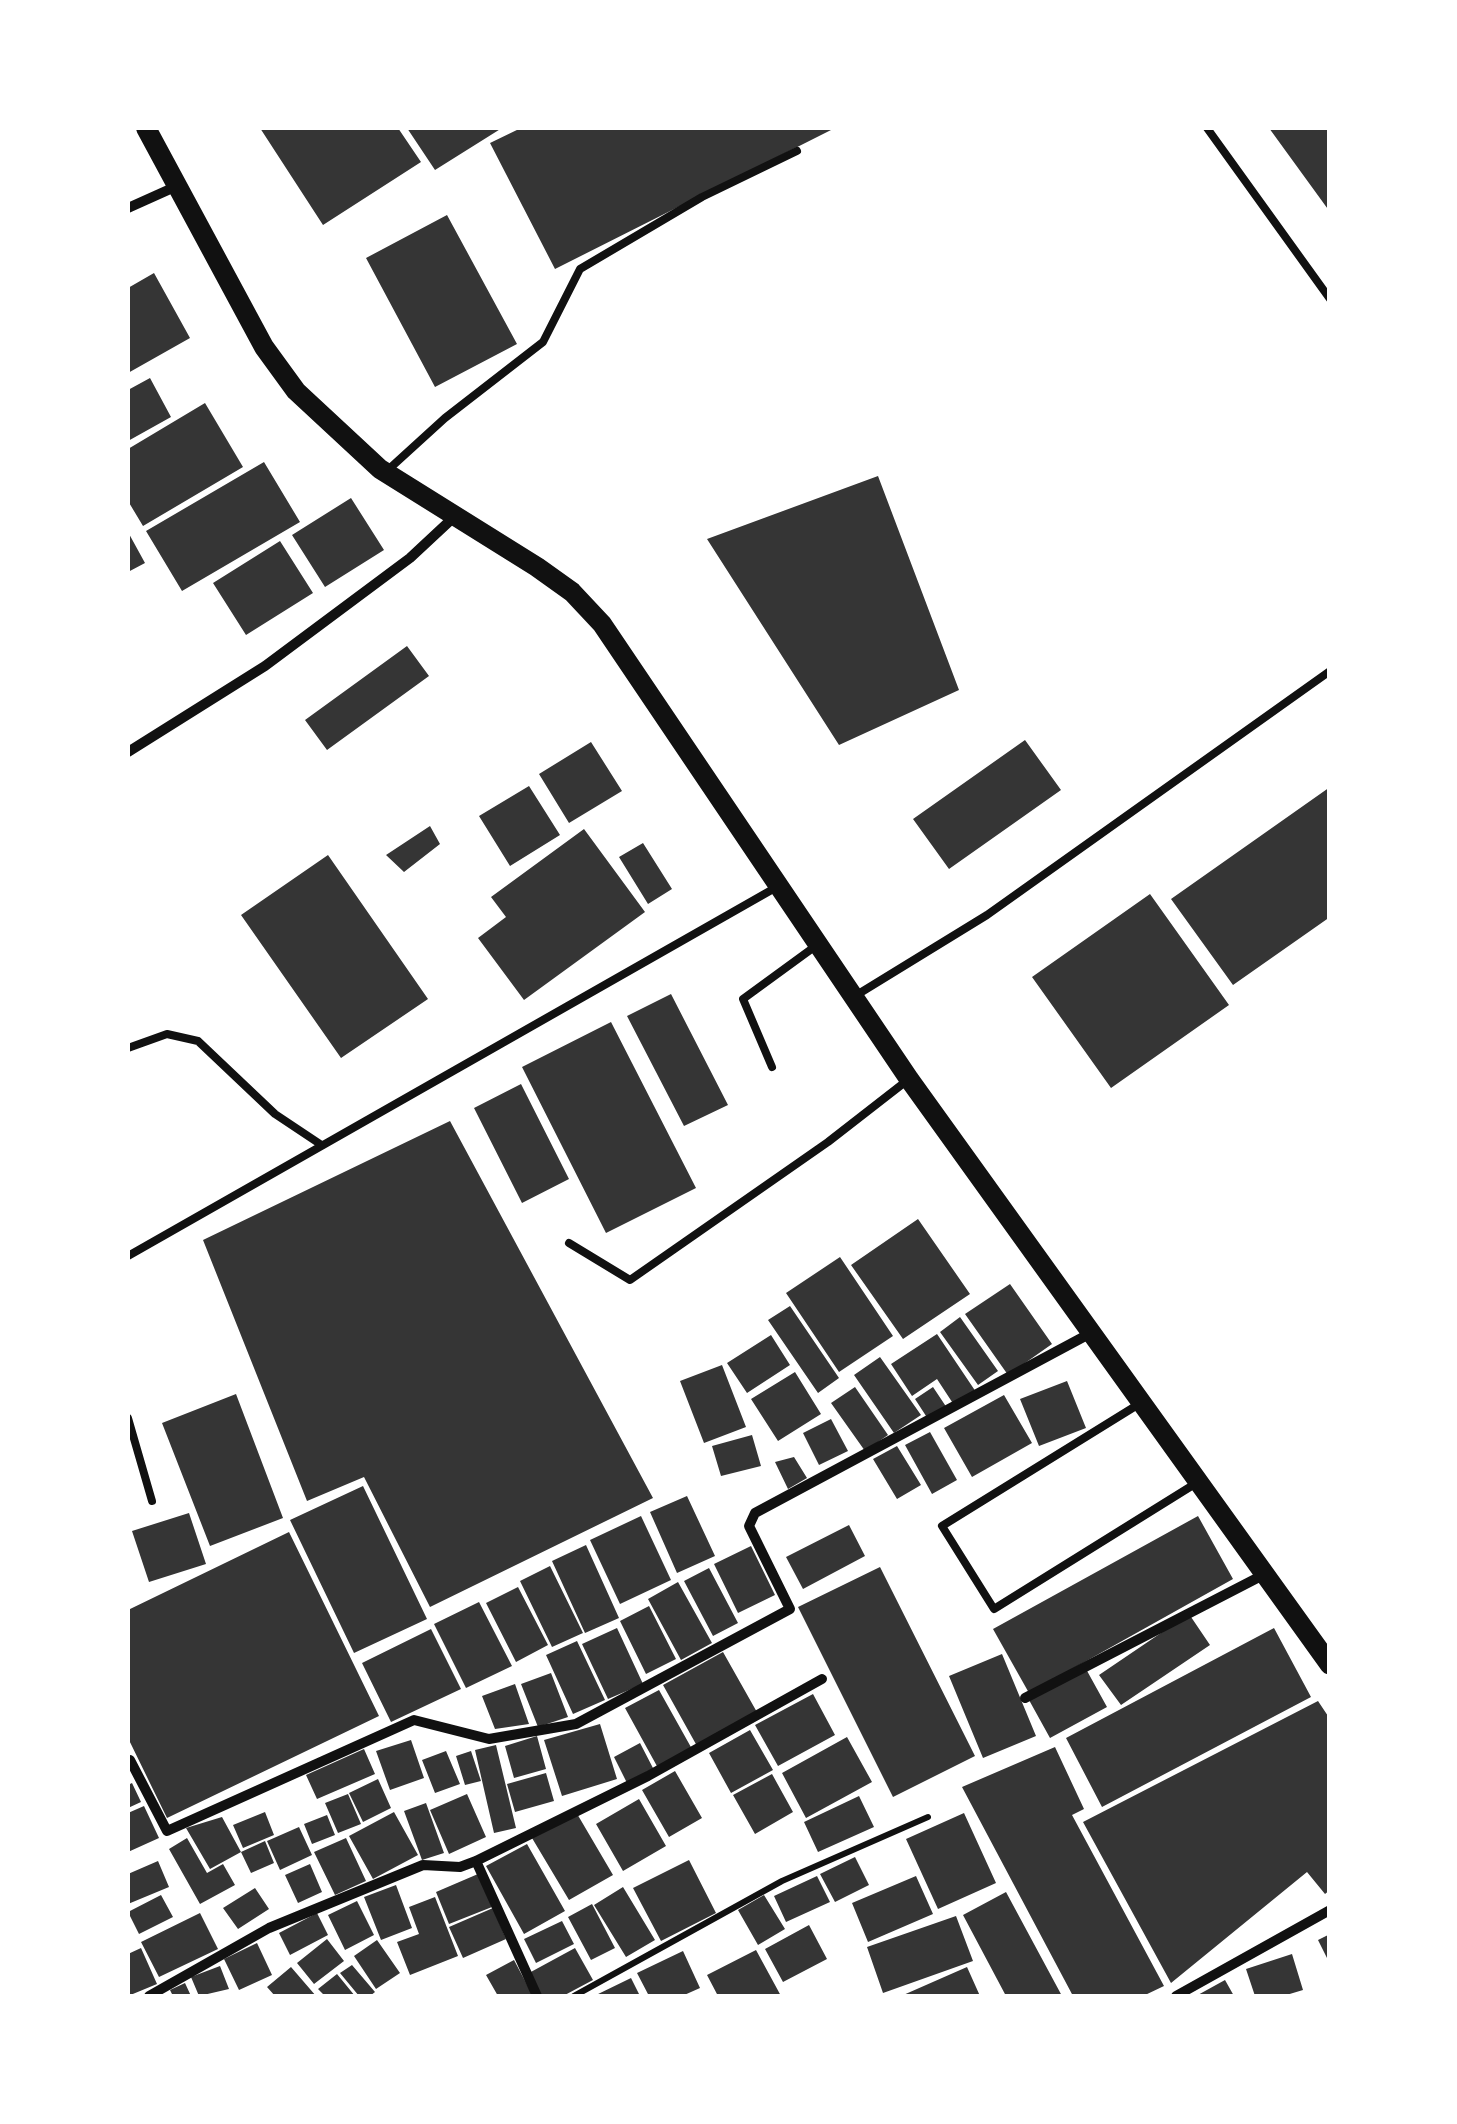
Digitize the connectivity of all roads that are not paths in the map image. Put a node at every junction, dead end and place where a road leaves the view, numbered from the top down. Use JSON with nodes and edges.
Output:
{"nodes":[{"id":1,"x":146,"y":128,"type":"edge"},
{"id":2,"x":1207,"y":128,"type":"edge"},
{"id":3,"x":796,"y":151,"type":"dead end"},
{"id":4,"x":176,"y":186,"type":"junction"},
{"id":5,"x":128,"y":208,"type":"edge"},
{"id":6,"x":1330,"y":299,"type":"edge"},
{"id":7,"x":386,"y":472,"type":"junction"},
{"id":8,"x":454,"y":517,"type":"junction"},
{"id":9,"x":1330,"y":671,"type":"edge"},
{"id":10,"x":128,"y":752,"type":"edge"},
{"id":11,"x":779,"y":886,"type":"junction"},
{"id":12,"x":818,"y":944,"type":"junction"},
{"id":13,"x":853,"y":997,"type":"junction"},
{"id":14,"x":128,"y":1048,"type":"edge"},
{"id":15,"x":772,"y":1067,"type":"dead end"},
{"id":16,"x":909,"y":1079,"type":"junction"},
{"id":17,"x":320,"y":1144,"type":"junction"},
{"id":18,"x":569,"y":1243,"type":"dead end"},
{"id":19,"x":128,"y":1256,"type":"edge"},
{"id":20,"x":1089,"y":1334,"type":"junction"},
{"id":21,"x":1139,"y":1403,"type":"junction"},
{"id":22,"x":128,"y":1418,"type":"edge"},
{"id":23,"x":1198,"y":1482,"type":"junction"},
{"id":24,"x":152,"y":1501,"type":"dead end"},
{"id":25,"x":1266,"y":1574,"type":"junction"},
{"id":26,"x":1330,"y":1665,"type":"edge"},
{"id":27,"x":822,"y":1679,"type":"dead end"},
{"id":28,"x":1025,"y":1698,"type":"dead end"},
{"id":29,"x":130,"y":1760,"type":"dead end"},
{"id":30,"x":476,"y":1861,"type":"junction"},
{"id":31,"x":1330,"y":1910,"type":"edge"},
{"id":32,"x":149,"y":1996,"type":"edge"},
{"id":33,"x":537,"y":1996,"type":"edge"},
{"id":34,"x":1176,"y":1996,"type":"edge"}],
"edges":[{"from":1,"to":4,"type":"main road"},
{"from":2,"to":6,"type":"lane"},
{"from":3,"to":7,"type":"lane"},
{"from":4,"to":5,"type":"street"},
{"from":4,"to":7,"type":"main road"},
{"from":7,"to":8,"type":"main road"},
{"from":8,"to":10,"type":"street"},
{"from":8,"to":11,"type":"main road"},
{"from":9,"to":13,"type":"lane"},
{"from":11,"to":12,"type":"main road"},
{"from":11,"to":17,"type":"lane"},
{"from":12,"to":13,"type":"main road"},
{"from":12,"to":15,"type":"lane"},
{"from":13,"to":16,"type":"main road"},
{"from":14,"to":17,"type":"lane"},
{"from":16,"to":18,"type":"lane"},
{"from":16,"to":20,"type":"main road"},
{"from":17,"to":19,"type":"lane"},
{"from":20,"to":21,"type":"main road"},
{"from":20,"to":29,"type":"street"},
{"from":21,"to":23,"type":"main road"},
{"from":21,"to":23,"type":"lane"},
{"from":22,"to":24,"type":"lane"},
{"from":23,"to":25,"type":"main road"},
{"from":25,"to":26,"type":"main road"},
{"from":25,"to":28,"type":"street"},
{"from":27,"to":30,"type":"street"},
{"from":30,"to":32,"type":"street"},
{"from":30,"to":33,"type":"street"},
{"from":31,"to":34,"type":"street"}]}
